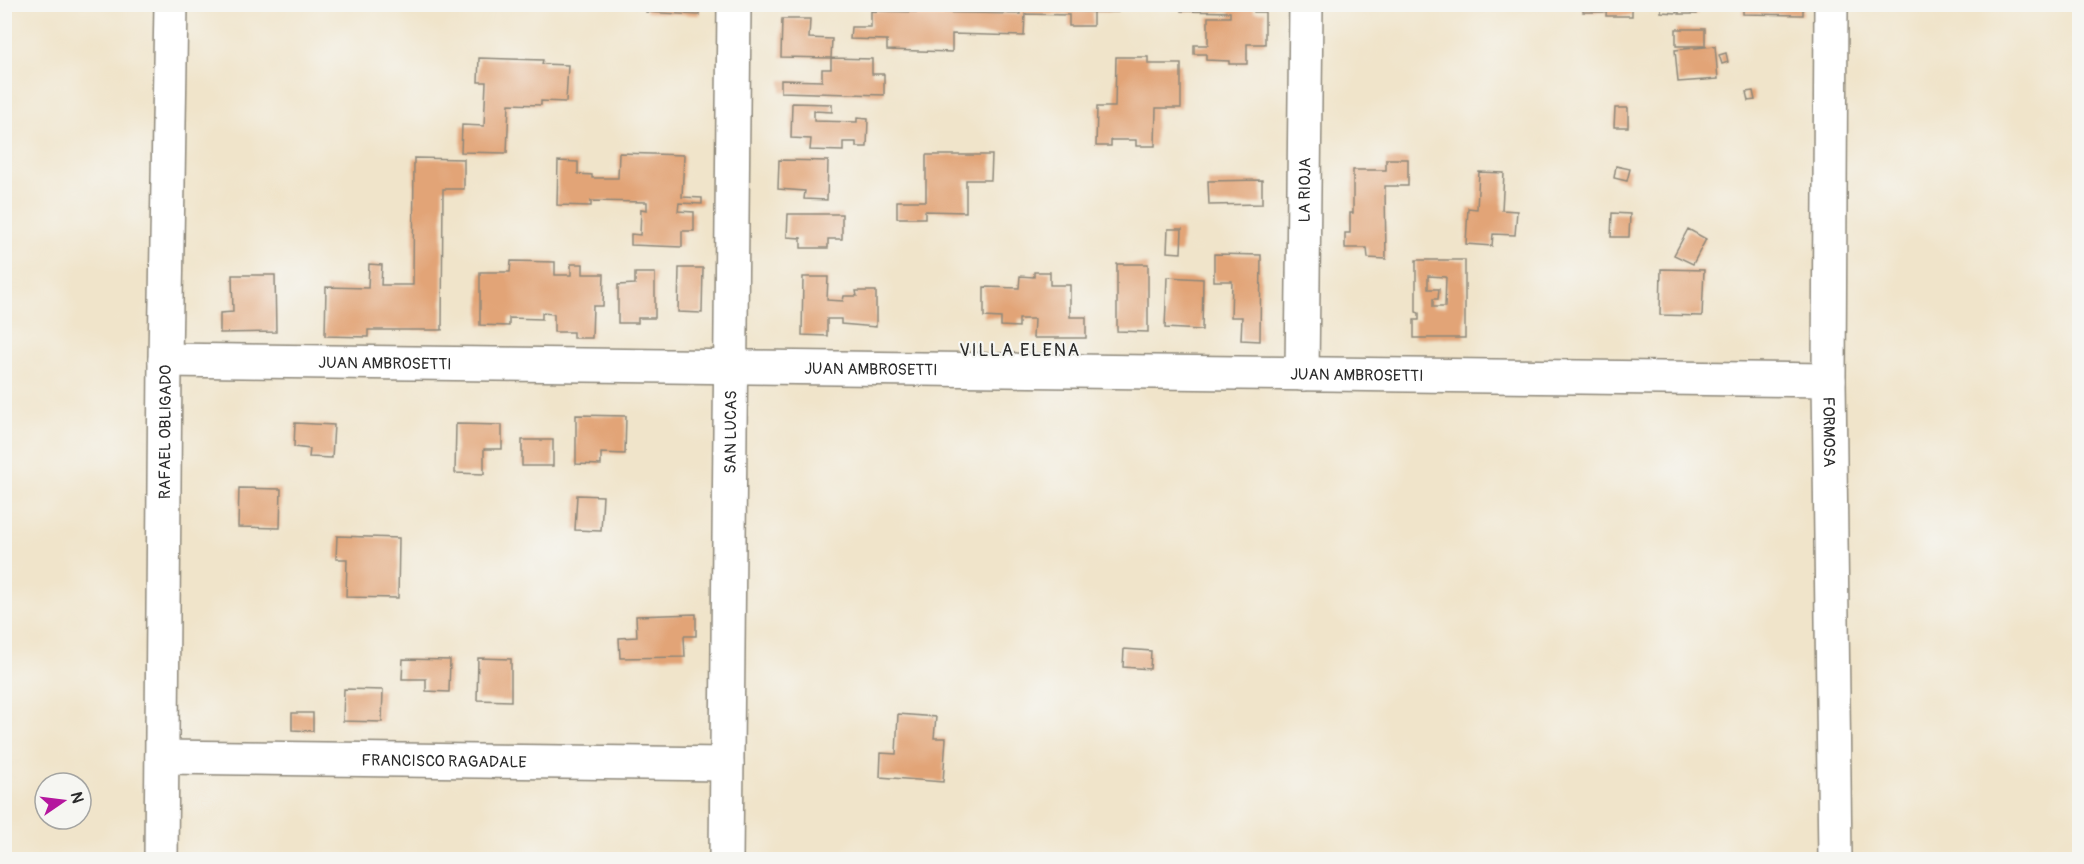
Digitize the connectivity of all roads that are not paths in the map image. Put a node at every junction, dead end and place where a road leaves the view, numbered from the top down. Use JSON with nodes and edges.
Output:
{"nodes":[{"id":1,"x":171,"y":4,"type":"edge"},
{"id":2,"x":734,"y":4,"type":"edge"},
{"id":3,"x":1306,"y":4,"type":"edge"},
{"id":4,"x":1831,"y":4,"type":"edge"},
{"id":5,"x":165,"y":360,"type":"junction"},
{"id":6,"x":731,"y":367,"type":"junction"},
{"id":7,"x":1302,"y":374,"type":"junction"},
{"id":8,"x":1829,"y":380,"type":"junction"},
{"id":9,"x":162,"y":757,"type":"junction"},
{"id":10,"x":727,"y":764,"type":"junction"},
{"id":11,"x":161,"y":860,"type":"edge"},
{"id":12,"x":726,"y":860,"type":"edge"},
{"id":13,"x":1836,"y":860,"type":"edge"}],
"edges":[{"from":1,"to":5,"type":"street","name":"RAFAEL OBLIGADO"},
{"from":2,"to":6,"type":"street","name":"SAN LUCAS"},
{"from":3,"to":7,"type":"street","name":"LA RIOJA"},
{"from":4,"to":8,"type":"street","name":"FORMOSA"},
{"from":5,"to":6,"type":"street","name":"JUAN AMBROSETTI"},
{"from":5,"to":9,"type":"street","name":"RAFAEL OBLIGADO"},
{"from":6,"to":7,"type":"street","name":"JUAN AMBROSETTI"},
{"from":6,"to":10,"type":"street","name":"SAN LUCAS"},
{"from":7,"to":8,"type":"street","name":"JUAN AMBROSETTI"},
{"from":8,"to":13,"type":"street","name":"FORMOSA"},
{"from":9,"to":10,"type":"street","name":"FRANCISCO RAGADALE"},
{"from":9,"to":11,"type":"street","name":"RAFAEL OBLIGADO"},
{"from":10,"to":12,"type":"street","name":"SAN LUCAS"}]}
